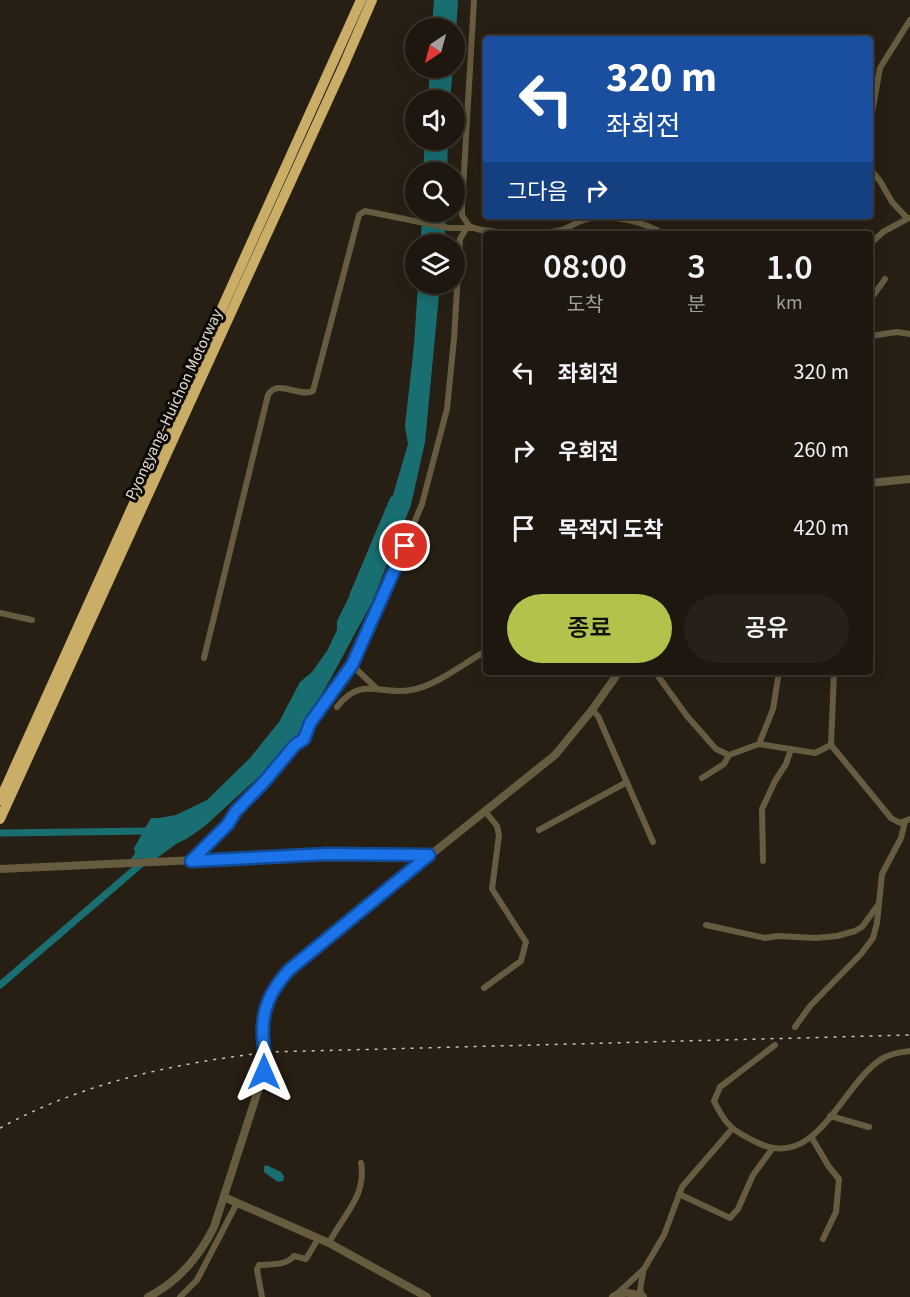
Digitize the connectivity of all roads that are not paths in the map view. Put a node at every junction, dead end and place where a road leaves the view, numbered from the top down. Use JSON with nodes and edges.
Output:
{"nodes":[{"id":1,"x":361,"y":0,"type":"edge"},
{"id":2,"x":372,"y":0,"type":"edge"},
{"id":3,"x":474,"y":0,"type":"edge"},
{"id":4,"x":910,"y":20,"type":"edge"},
{"id":5,"x":873,"y":107,"type":"edge"},
{"id":6,"x":873,"y":173,"type":"edge"},
{"id":7,"x":909,"y":218,"type":"edge"},
{"id":8,"x":586,"y":219,"type":"edge"},
{"id":9,"x":611,"y":219,"type":"edge"},
{"id":10,"x":469,"y":228,"type":"junction"},
{"id":11,"x":492,"y":231,"type":"edge"},
{"id":12,"x":556,"y":231,"type":"edge"},
{"id":13,"x":658,"y":231,"type":"edge"},
{"id":14,"x":873,"y":241,"type":"edge"},
{"id":15,"x":885,"y":279,"type":"dead end"},
{"id":16,"x":873,"y":296,"type":"edge"},
{"id":17,"x":910,"y":334,"type":"edge"},
{"id":18,"x":873,"y":336,"type":"edge"},
{"id":19,"x":910,"y":479,"type":"edge"},
{"id":20,"x":873,"y":483,"type":"edge"},
{"id":21,"x":0,"y":613,"type":"edge"},
{"id":22,"x":32,"y":620,"type":"dead end"},
{"id":23,"x":483,"y":653,"type":"edge"},
{"id":24,"x":204,"y":658,"type":"dead end"},
{"id":25,"x":352,"y":665,"type":"junction"},
{"id":26,"x":617,"y":675,"type":"edge"},
{"id":27,"x":657,"y":675,"type":"edge"},
{"id":28,"x":778,"y":675,"type":"edge"},
{"id":29,"x":834,"y":675,"type":"edge"},
{"id":30,"x":377,"y":689,"type":"junction"},
{"id":31,"x":337,"y":707,"type":"dead end"},
{"id":32,"x":592,"y":710,"type":"junction"},
{"id":33,"x":759,"y":744,"type":"junction"},
{"id":34,"x":831,"y":746,"type":"junction"},
{"id":35,"x":791,"y":750,"type":"junction"},
{"id":36,"x":729,"y":755,"type":"junction"},
{"id":37,"x":702,"y":778,"type":"dead end"},
{"id":38,"x":627,"y":782,"type":"junction"},
{"id":39,"x":0,"y":800,"type":"edge"},
{"id":40,"x":485,"y":811,"type":"junction"},
{"id":41,"x":1,"y":818,"type":"edge"},
{"id":42,"x":908,"y":820,"type":"edge"},
{"id":43,"x":539,"y":830,"type":"dead end"},
{"id":44,"x":652,"y":842,"type":"dead end"},
{"id":45,"x":429,"y":855,"type":"junction"},
{"id":46,"x":191,"y":861,"type":"junction"},
{"id":47,"x":763,"y":861,"type":"dead end"},
{"id":48,"x":0,"y":869,"type":"edge"},
{"id":49,"x":879,"y":904,"type":"junction"},
{"id":50,"x":706,"y":926,"type":"dead end"},
{"id":51,"x":484,"y":988,"type":"dead end"},
{"id":52,"x":795,"y":1027,"type":"dead end"},
{"id":53,"x":776,"y":1045,"type":"dead end"},
{"id":54,"x":910,"y":1051,"type":"edge"},
{"id":55,"x":830,"y":1116,"type":"junction"},
{"id":56,"x":869,"y":1127,"type":"dead end"},
{"id":57,"x":732,"y":1129,"type":"junction"},
{"id":58,"x":812,"y":1138,"type":"junction"},
{"id":59,"x":772,"y":1149,"type":"junction"},
{"id":60,"x":361,"y":1163,"type":"dead end"},
{"id":61,"x":679,"y":1194,"type":"junction"},
{"id":62,"x":224,"y":1197,"type":"junction"},
{"id":63,"x":237,"y":1203,"type":"junction"},
{"id":64,"x":318,"y":1239,"type":"junction"},
{"id":65,"x":823,"y":1239,"type":"dead end"},
{"id":66,"x":329,"y":1243,"type":"junction"},
{"id":67,"x":644,"y":1269,"type":"junction"},
{"id":68,"x":616,"y":1295,"type":"edge"},
{"id":69,"x":148,"y":1297,"type":"edge"},
{"id":70,"x":180,"y":1297,"type":"edge"},
{"id":71,"x":262,"y":1297,"type":"edge"},
{"id":72,"x":427,"y":1297,"type":"edge"},
{"id":73,"x":643,"y":1297,"type":"edge"}],
"edges":[{"from":1,"to":39,"type":"highway","name":"Pyongyang–Huichon Motorway"},
{"from":2,"to":41,"type":"highway","name":"Pyongyang–Huichon Motorway"},
{"from":3,"to":10,"type":"street"},
{"from":4,"to":5,"type":"street"},
{"from":6,"to":7,"type":"street"},
{"from":7,"to":14,"type":"street"},
{"from":8,"to":12,"type":"street"},
{"from":9,"to":13,"type":"street"},
{"from":10,"to":11,"type":"street"},
{"from":10,"to":24,"type":"street"},
{"from":10,"to":25,"type":"street"},
{"from":15,"to":16,"type":"street"},
{"from":17,"to":18,"type":"street"},
{"from":19,"to":20,"type":"street"},
{"from":21,"to":22,"type":"street"},
{"from":23,"to":30,"type":"street"},
{"from":25,"to":30,"type":"street"},
{"from":25,"to":46,"type":"street"},
{"from":26,"to":32,"type":"street"},
{"from":27,"to":36,"type":"street"},
{"from":28,"to":33,"type":"street"},
{"from":29,"to":34,"type":"street"},
{"from":30,"to":31,"type":"street"},
{"from":32,"to":38,"type":"street"},
{"from":32,"to":40,"type":"street"},
{"from":33,"to":35,"type":"street"},
{"from":33,"to":36,"type":"street"},
{"from":34,"to":35,"type":"street"},
{"from":34,"to":42,"type":"street"},
{"from":35,"to":47,"type":"street"},
{"from":36,"to":37,"type":"street"},
{"from":38,"to":43,"type":"street"},
{"from":38,"to":44,"type":"street"},
{"from":40,"to":45,"type":"street"},
{"from":40,"to":51,"type":"street"},
{"from":42,"to":49,"type":"street"},
{"from":45,"to":46,"type":"street"},
{"from":45,"to":62,"type":"street"},
{"from":46,"to":48,"type":"street"},
{"from":49,"to":50,"type":"street"},
{"from":49,"to":52,"type":"street"},
{"from":53,"to":57,"type":"street"},
{"from":54,"to":55,"type":"street"},
{"from":55,"to":56,"type":"street"},
{"from":55,"to":58,"type":"street"},
{"from":57,"to":59,"type":"street"},
{"from":57,"to":61,"type":"street"},
{"from":58,"to":59,"type":"street"},
{"from":58,"to":65,"type":"street"},
{"from":59,"to":61,"type":"street"},
{"from":60,"to":66,"type":"street"},
{"from":61,"to":67,"type":"street"},
{"from":62,"to":63,"type":"street"},
{"from":62,"to":69,"type":"street"},
{"from":63,"to":64,"type":"street"},
{"from":63,"to":70,"type":"street"},
{"from":64,"to":66,"type":"street"},
{"from":64,"to":71,"type":"street"},
{"from":66,"to":72,"type":"street"},
{"from":67,"to":68,"type":"street"},
{"from":67,"to":73,"type":"street"},
{"from":68,"to":73,"type":"street"}]}
